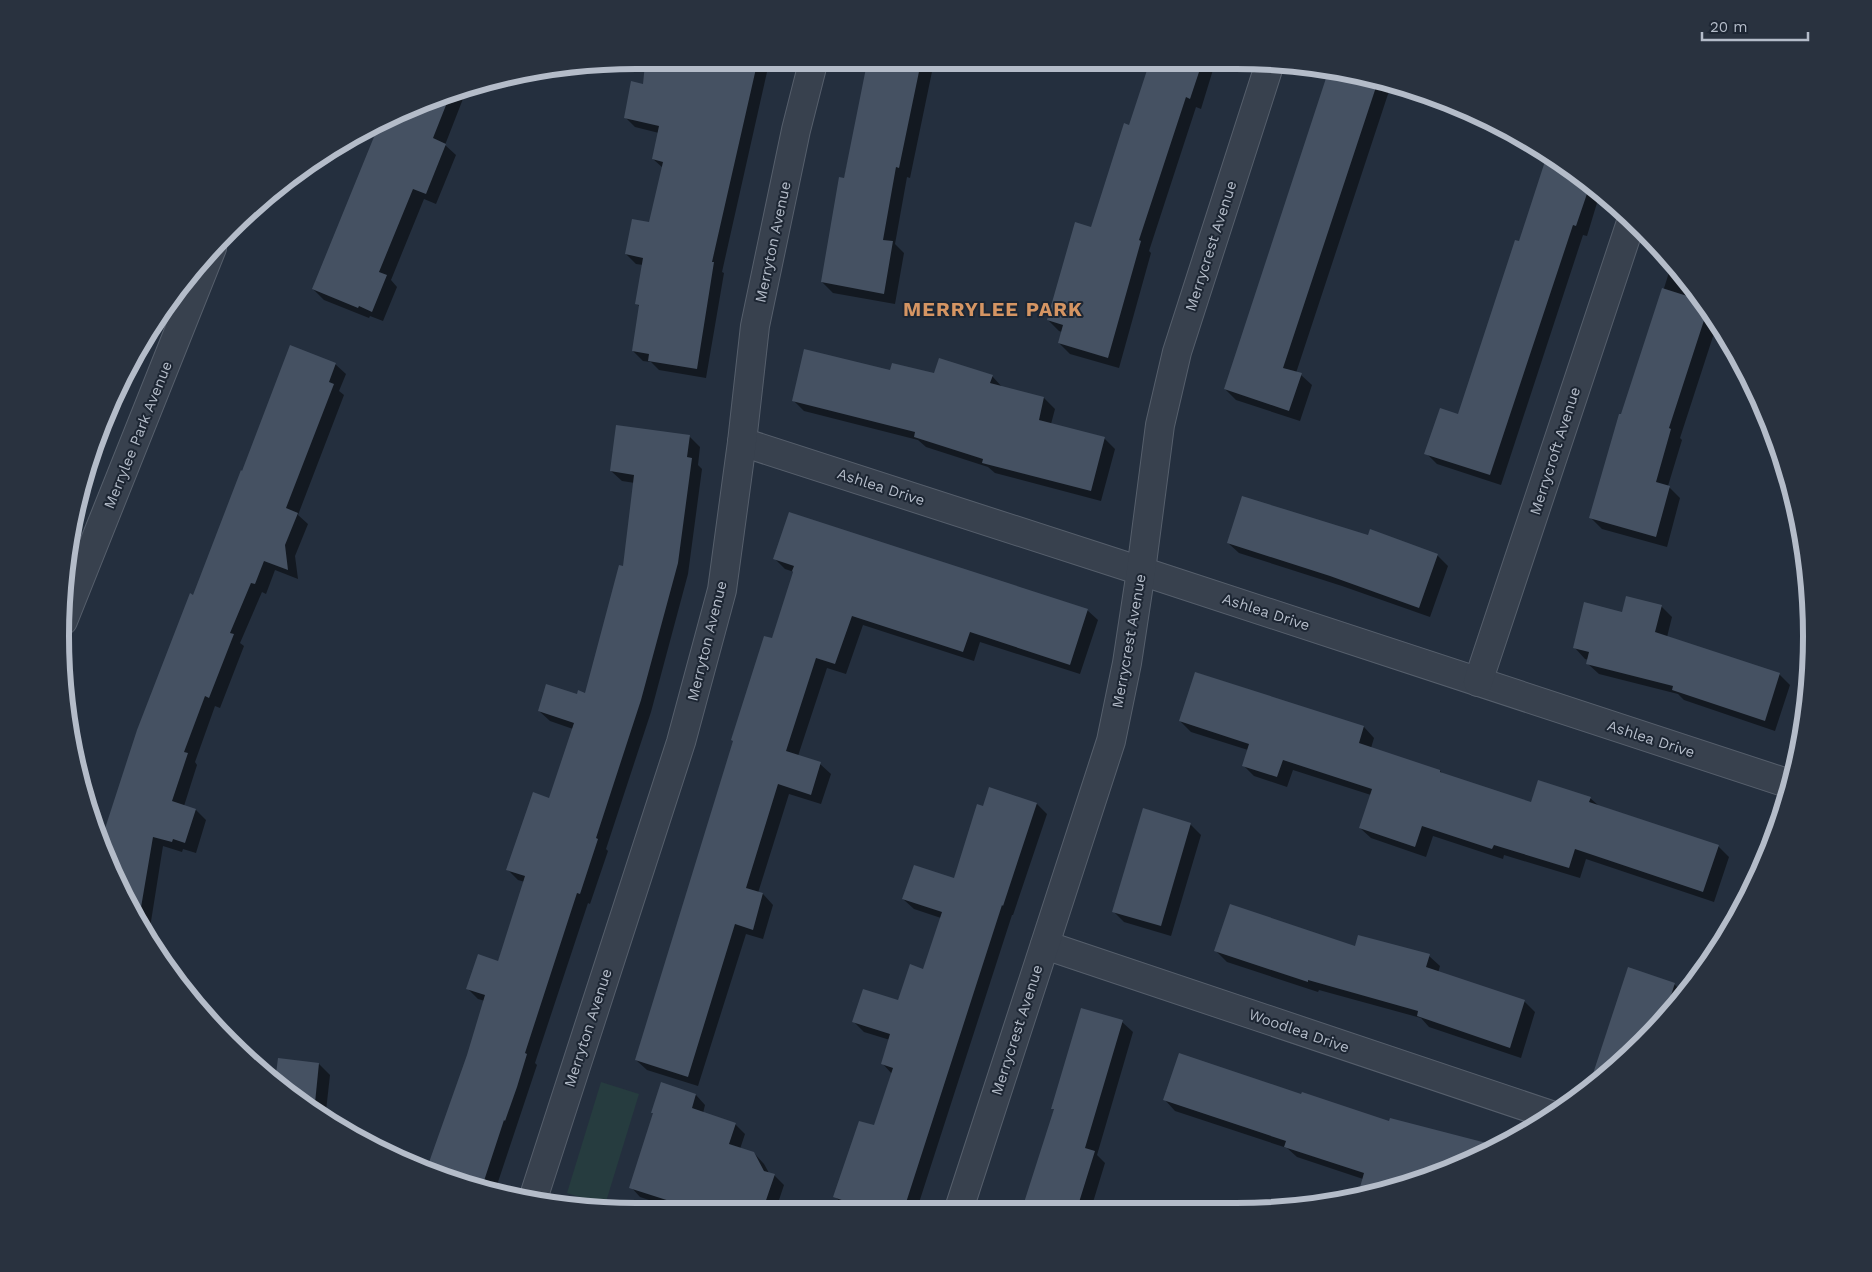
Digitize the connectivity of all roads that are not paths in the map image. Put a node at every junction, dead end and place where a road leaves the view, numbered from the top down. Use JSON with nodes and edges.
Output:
{"nodes":[{"id":1,"x":811,"y":69,"type":"edge"},
{"id":2,"x":1268,"y":70,"type":"edge"},
{"id":3,"x":1629,"y":228,"type":"edge"},
{"id":4,"x":203,"y":270,"type":"edge"},
{"id":5,"x":742,"y":442,"type":"junction"},
{"id":6,"x":1141,"y":571,"type":"junction"},
{"id":7,"x":70,"y":604,"type":"edge"},
{"id":8,"x":1478,"y":682,"type":"junction"},
{"id":9,"x":1784,"y":782,"type":"edge"},
{"id":10,"x":1045,"y":945,"type":"junction"},
{"id":11,"x":1544,"y":1113,"type":"edge"},
{"id":12,"x":535,"y":1194,"type":"edge"},
{"id":13,"x":961,"y":1203,"type":"edge"}],
"edges":[{"from":1,"to":5,"type":"street","name":"Merryton Avenue"},
{"from":2,"to":6,"type":"street","name":"Merrycrest Avenue"},
{"from":3,"to":8,"type":"street","name":"Merrycroft Avenue"},
{"from":4,"to":7,"type":"street","name":"Merrylee Park Avenue"},
{"from":5,"to":6,"type":"street","name":"Ashlea Drive"},
{"from":5,"to":12,"type":"street","name":"Merryton Avenue"},
{"from":6,"to":8,"type":"street","name":"Ashlea Drive"},
{"from":6,"to":10,"type":"street","name":"Merrycrest Avenue"},
{"from":8,"to":9,"type":"street","name":"Ashlea Drive"},
{"from":10,"to":11,"type":"street","name":"Woodlea Drive"},
{"from":10,"to":13,"type":"street","name":"Merrycrest Avenue"}]}
